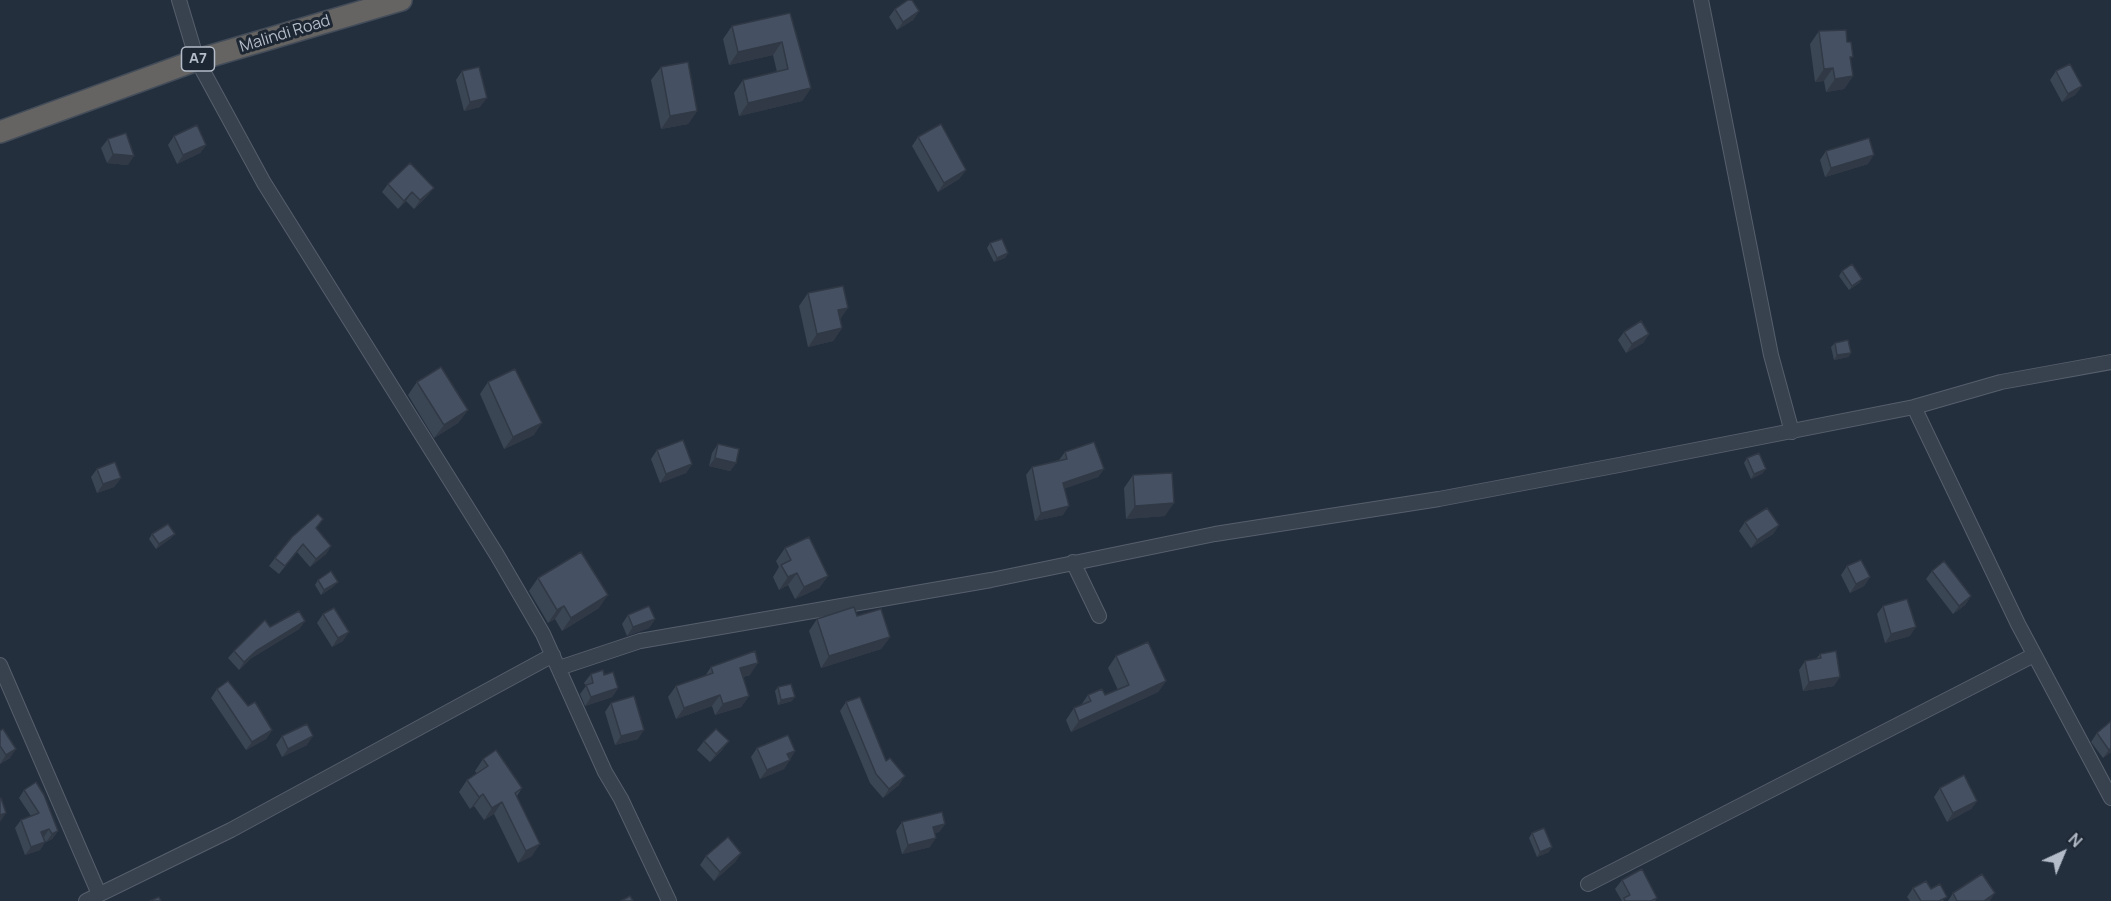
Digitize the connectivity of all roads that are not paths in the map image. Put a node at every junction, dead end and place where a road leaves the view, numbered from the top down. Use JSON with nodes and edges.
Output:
{"nodes":[{"id":1,"x":179,"y":0,"type":"edge"},
{"id":2,"x":401,"y":0,"type":"edge"},
{"id":3,"x":1701,"y":0,"type":"edge"},
{"id":4,"x":197,"y":60,"type":"junction"},
{"id":5,"x":0,"y":132,"type":"edge"},
{"id":6,"x":2111,"y":362,"type":"edge"},
{"id":7,"x":1914,"y":407,"type":"junction"},
{"id":8,"x":1792,"y":432,"type":"junction"},
{"id":9,"x":1073,"y":562,"type":"junction"},
{"id":10,"x":1099,"y":616,"type":"dead end"},
{"id":11,"x":2034,"y":655,"type":"junction"},
{"id":12,"x":556,"y":662,"type":"junction"},
{"id":13,"x":0,"y":665,"type":"edge"},
{"id":14,"x":2111,"y":798,"type":"edge"},
{"id":15,"x":1588,"y":884,"type":"dead end"},
{"id":16,"x":99,"y":894,"type":"junction"},
{"id":17,"x":86,"y":901,"type":"edge"},
{"id":18,"x":669,"y":901,"type":"edge"}],
"edges":[{"from":1,"to":4,"type":"street"},
{"from":2,"to":4,"type":"highway","name":"Malindi Road","number":"A7"},
{"from":3,"to":8,"type":"street"},
{"from":4,"to":5,"type":"highway","name":"Malindi Road","number":"A7"},
{"from":4,"to":12,"type":"street"},
{"from":6,"to":7,"type":"street"},
{"from":7,"to":8,"type":"street"},
{"from":7,"to":11,"type":"street"},
{"from":8,"to":9,"type":"street"},
{"from":9,"to":10,"type":"street"},
{"from":9,"to":12,"type":"street"},
{"from":11,"to":14,"type":"street"},
{"from":11,"to":15,"type":"street"},
{"from":12,"to":16,"type":"street"},
{"from":12,"to":18,"type":"street"},
{"from":13,"to":16,"type":"street"},
{"from":16,"to":17,"type":"street"}]}
